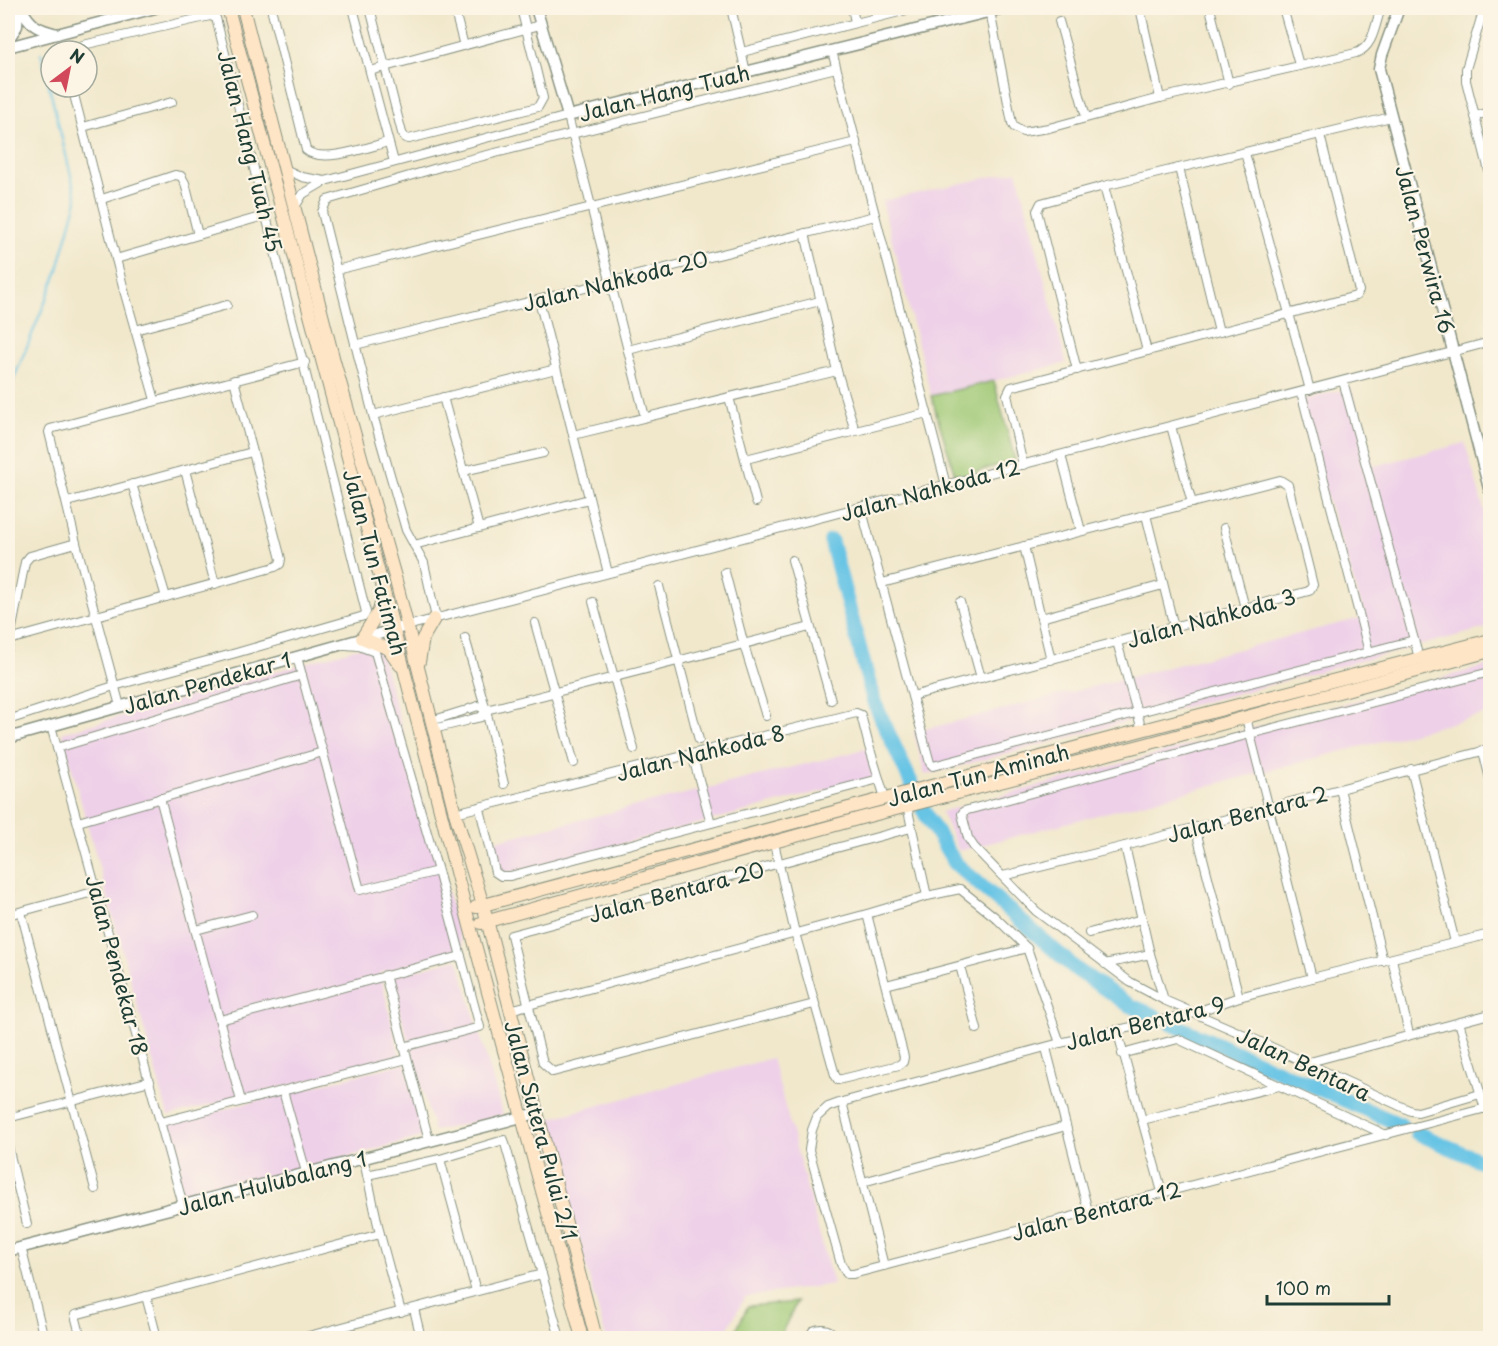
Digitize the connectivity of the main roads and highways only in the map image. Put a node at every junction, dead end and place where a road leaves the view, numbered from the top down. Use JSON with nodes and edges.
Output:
{"nodes":[{"id":1,"x":228,"y":8,"type":"edge"},
{"id":2,"x":243,"y":8,"type":"edge"},
{"id":3,"x":307,"y":279,"type":"junction"},
{"id":4,"x":384,"y":592,"type":"junction"},
{"id":5,"x":435,"y":619,"type":"road end"},
{"id":6,"x":1491,"y":640,"type":"edge"},
{"id":7,"x":1491,"y":651,"type":"edge"},
{"id":8,"x":411,"y":671,"type":"junction"},
{"id":9,"x":432,"y":725,"type":"junction"},
{"id":10,"x":429,"y":765,"type":"junction"},
{"id":11,"x":905,"y":802,"type":"junction"},
{"id":12,"x":483,"y":905,"type":"junction"},
{"id":13,"x":466,"y":910,"type":"junction"},
{"id":14,"x":487,"y":922,"type":"junction"},
{"id":15,"x":470,"y":926,"type":"junction"},
{"id":16,"x":582,"y":1338,"type":"edge"},
{"id":17,"x":596,"y":1338,"type":"edge"}],
"edges":[{"from":1,"to":3,"type":"main road","name":"Jalan Tun Fatimah"},
{"from":2,"to":3,"type":"main road","name":"Jalan Tun Fatimah"},
{"from":3,"to":4,"type":"main road","name":"Jalan Tun Fatimah"},
{"from":3,"to":8,"type":"main road","name":"Jalan Tun Fatimah"},
{"from":4,"to":8,"type":"main road","name":"Jalan Tun Fatimah"},
{"from":4,"to":8,"type":"main road"},
{"from":5,"to":8,"type":"main road"},
{"from":6,"to":11,"type":"main road","name":"Jalan Tun Aminah"},
{"from":7,"to":11,"type":"main road","name":"Jalan Tun Aminah"},
{"from":8,"to":9,"type":"main road","name":"Jalan Tun Fatimah"},
{"from":8,"to":10,"type":"main road","name":"Jalan Tun Fatimah"},
{"from":9,"to":10,"type":"main road"},
{"from":9,"to":12,"type":"main road","name":"Jalan Tun Fatimah"},
{"from":10,"to":13,"type":"main road","name":"Jalan Tun Fatimah"},
{"from":11,"to":12,"type":"main road","name":"Jalan Tun Aminah"},
{"from":11,"to":14,"type":"main road","name":"Jalan Tun Aminah"},
{"from":12,"to":13,"type":"main road","name":"Jalan Tun Aminah"},
{"from":12,"to":14,"type":"main road","name":"Jalan Tun Fatimah"},
{"from":13,"to":15,"type":"main road","name":"Jalan Tun Fatimah"},
{"from":14,"to":15,"type":"main road","name":"Jalan Tun Aminah"},
{"from":14,"to":17,"type":"main road","name":"Jalan Sutera Pulai 2/1"},
{"from":15,"to":16,"type":"main road","name":"Jalan Tun Fatimah"}]}
